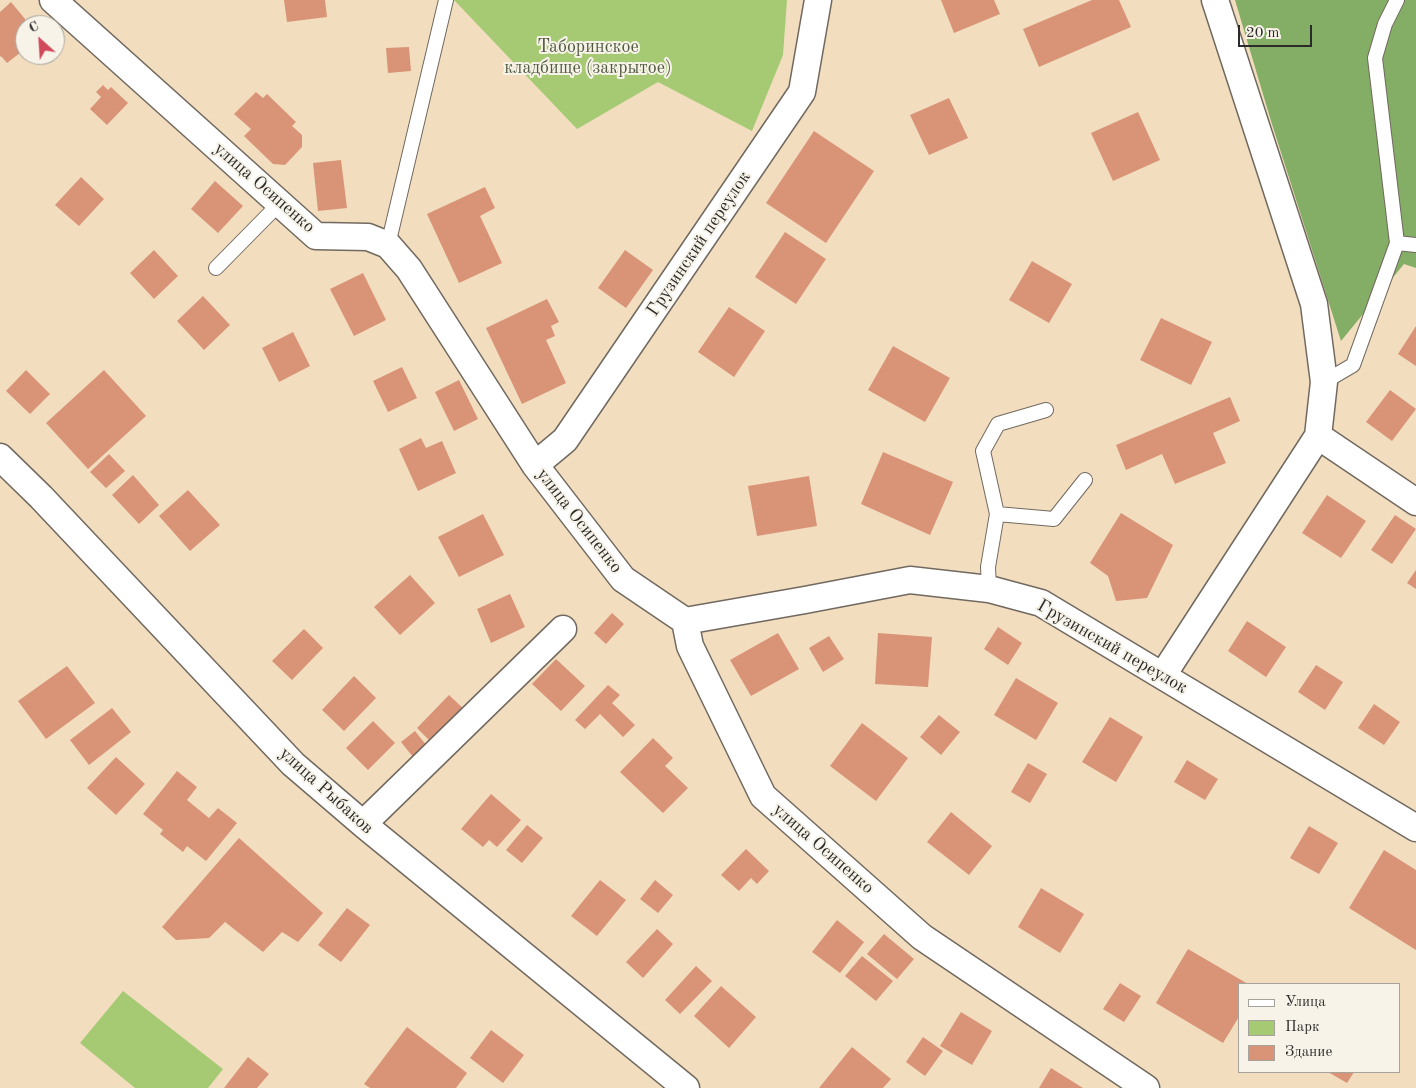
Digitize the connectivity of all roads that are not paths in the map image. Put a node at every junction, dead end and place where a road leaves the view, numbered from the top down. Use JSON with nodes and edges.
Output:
{"nodes":[{"id":1,"x":53,"y":0,"type":"edge"},
{"id":2,"x":446,"y":0,"type":"edge"},
{"id":3,"x":818,"y":0,"type":"edge"},
{"id":4,"x":1215,"y":0,"type":"edge"},
{"id":5,"x":1397,"y":0,"type":"edge"},
{"id":6,"x":280,"y":204,"type":"junction"},
{"id":7,"x":1397,"y":243,"type":"junction"},
{"id":8,"x":388,"y":245,"type":"junction"},
{"id":9,"x":1416,"y":245,"type":"edge"},
{"id":10,"x":216,"y":268,"type":"dead end"},
{"id":11,"x":1324,"y":382,"type":"junction"},
{"id":12,"x":1046,"y":410,"type":"dead end"},
{"id":13,"x":1318,"y":436,"type":"junction"},
{"id":14,"x":0,"y":457,"type":"edge"},
{"id":15,"x":535,"y":465,"type":"junction"},
{"id":16,"x":1084,"y":480,"type":"dead end"},
{"id":17,"x":1416,"y":502,"type":"edge"},
{"id":18,"x":997,"y":514,"type":"junction"},
{"id":19,"x":989,"y":589,"type":"junction"},
{"id":20,"x":685,"y":621,"type":"junction"},
{"id":21,"x":563,"y":628,"type":"dead end"},
{"id":22,"x":1163,"y":675,"type":"junction"},
{"id":23,"x":363,"y":824,"type":"junction"},
{"id":24,"x":1416,"y":828,"type":"edge"},
{"id":25,"x":686,"y":1088,"type":"edge"},
{"id":26,"x":1146,"y":1088,"type":"edge"}],
"edges":[{"from":1,"to":6,"type":"street","name":"улица Осипенко"},
{"from":2,"to":8,"type":"lane"},
{"from":3,"to":15,"type":"street","name":"Грузинский переулок"},
{"from":4,"to":11,"type":"street"},
{"from":5,"to":7,"type":"lane"},
{"from":6,"to":8,"type":"street","name":"улица Осипенко"},
{"from":6,"to":10,"type":"lane"},
{"from":7,"to":9,"type":"lane"},
{"from":7,"to":11,"type":"lane"},
{"from":8,"to":15,"type":"street","name":"улица Осипенко"},
{"from":11,"to":13,"type":"street"},
{"from":12,"to":18,"type":"lane"},
{"from":13,"to":17,"type":"street"},
{"from":13,"to":22,"type":"street"},
{"from":14,"to":23,"type":"street","name":"улица Рыбаков"},
{"from":15,"to":20,"type":"street","name":"улица Осипенко"},
{"from":16,"to":18,"type":"lane"},
{"from":18,"to":19,"type":"lane"},
{"from":19,"to":20,"type":"street","name":"Грузинский переулок"},
{"from":19,"to":22,"type":"street","name":"Грузинский переулок"},
{"from":20,"to":26,"type":"street","name":"улица Осипенко"},
{"from":21,"to":23,"type":"street"},
{"from":22,"to":24,"type":"street","name":"Грузинский переулок"},
{"from":23,"to":25,"type":"street","name":"улица Рыбаков"}]}
